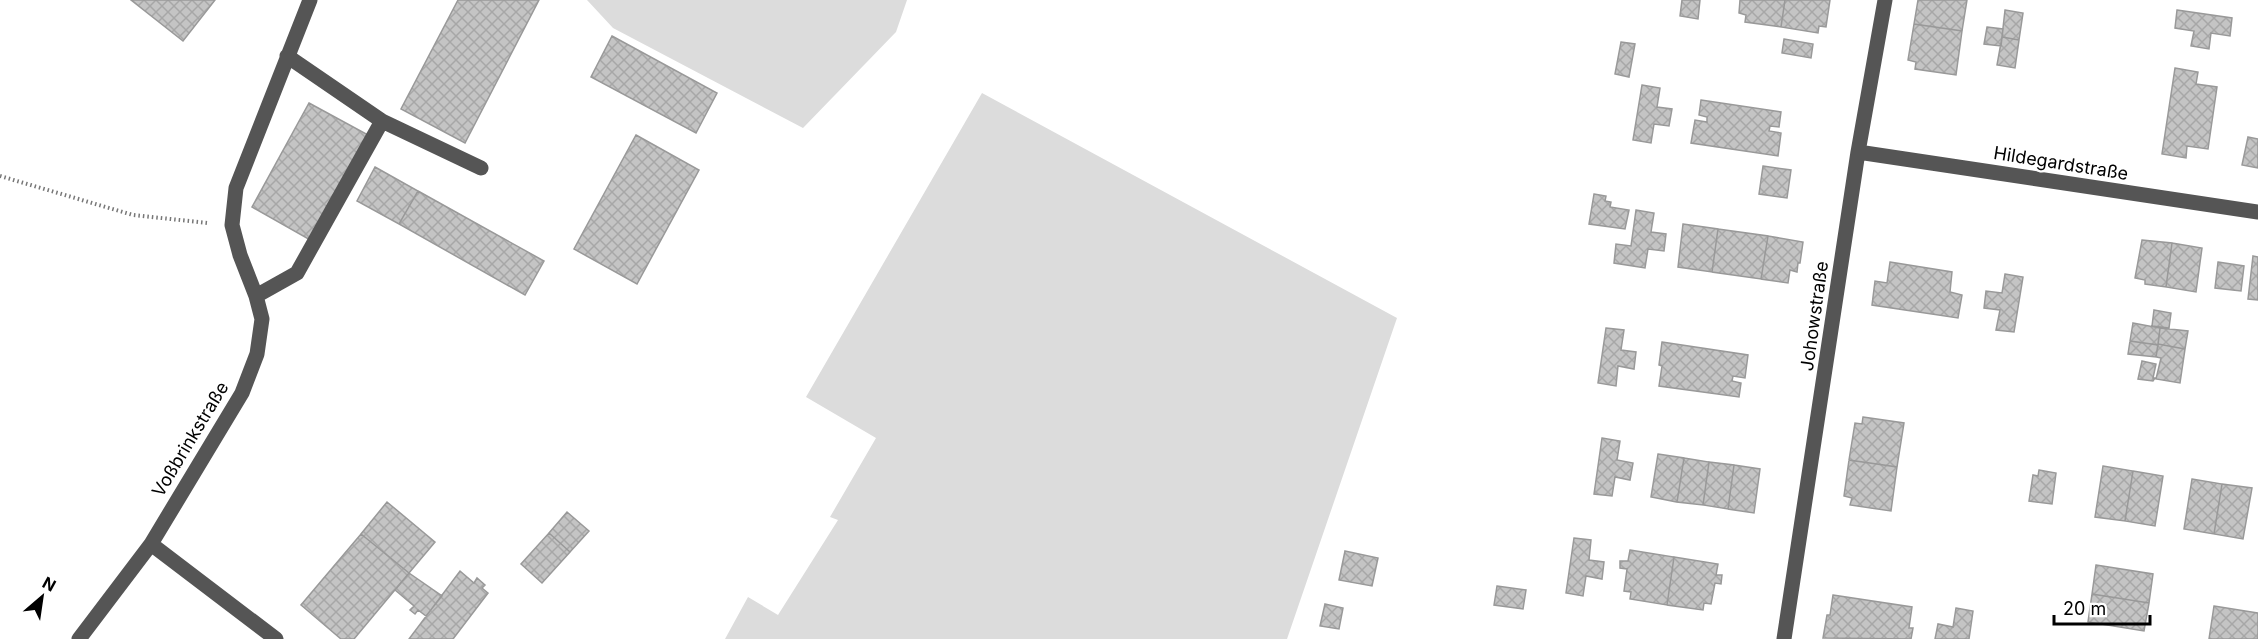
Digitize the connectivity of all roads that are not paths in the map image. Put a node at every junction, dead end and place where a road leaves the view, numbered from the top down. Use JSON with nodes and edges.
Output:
{"nodes":[{"id":1,"x":310,"y":0,"type":"edge"},
{"id":2,"x":1885,"y":0,"type":"edge"},
{"id":3,"x":287,"y":56,"type":"junction"},
{"id":4,"x":382,"y":121,"type":"junction"},
{"id":5,"x":1858,"y":152,"type":"junction"},
{"id":6,"x":481,"y":168,"type":"dead end"},
{"id":7,"x":2258,"y":212,"type":"edge"},
{"id":8,"x":256,"y":296,"type":"junction"},
{"id":9,"x":150,"y":544,"type":"junction"},
{"id":10,"x":79,"y":639,"type":"edge"},
{"id":11,"x":276,"y":639,"type":"edge"},
{"id":12,"x":1784,"y":639,"type":"edge"}],
"edges":[{"from":1,"to":3,"type":"street","name":"Voßbrinkstraße"},
{"from":2,"to":5,"type":"street","name":"Johowstraße"},
{"from":3,"to":4,"type":"street"},
{"from":3,"to":8,"type":"street","name":"Voßbrinkstraße"},
{"from":4,"to":6,"type":"street"},
{"from":4,"to":8,"type":"street"},
{"from":5,"to":7,"type":"street","name":"Hildegardstraße"},
{"from":5,"to":12,"type":"street","name":"Johowstraße"},
{"from":8,"to":9,"type":"street","name":"Voßbrinkstraße"},
{"from":9,"to":10,"type":"street","name":"Voßbrinkstraße"},
{"from":9,"to":11,"type":"street"}]}
